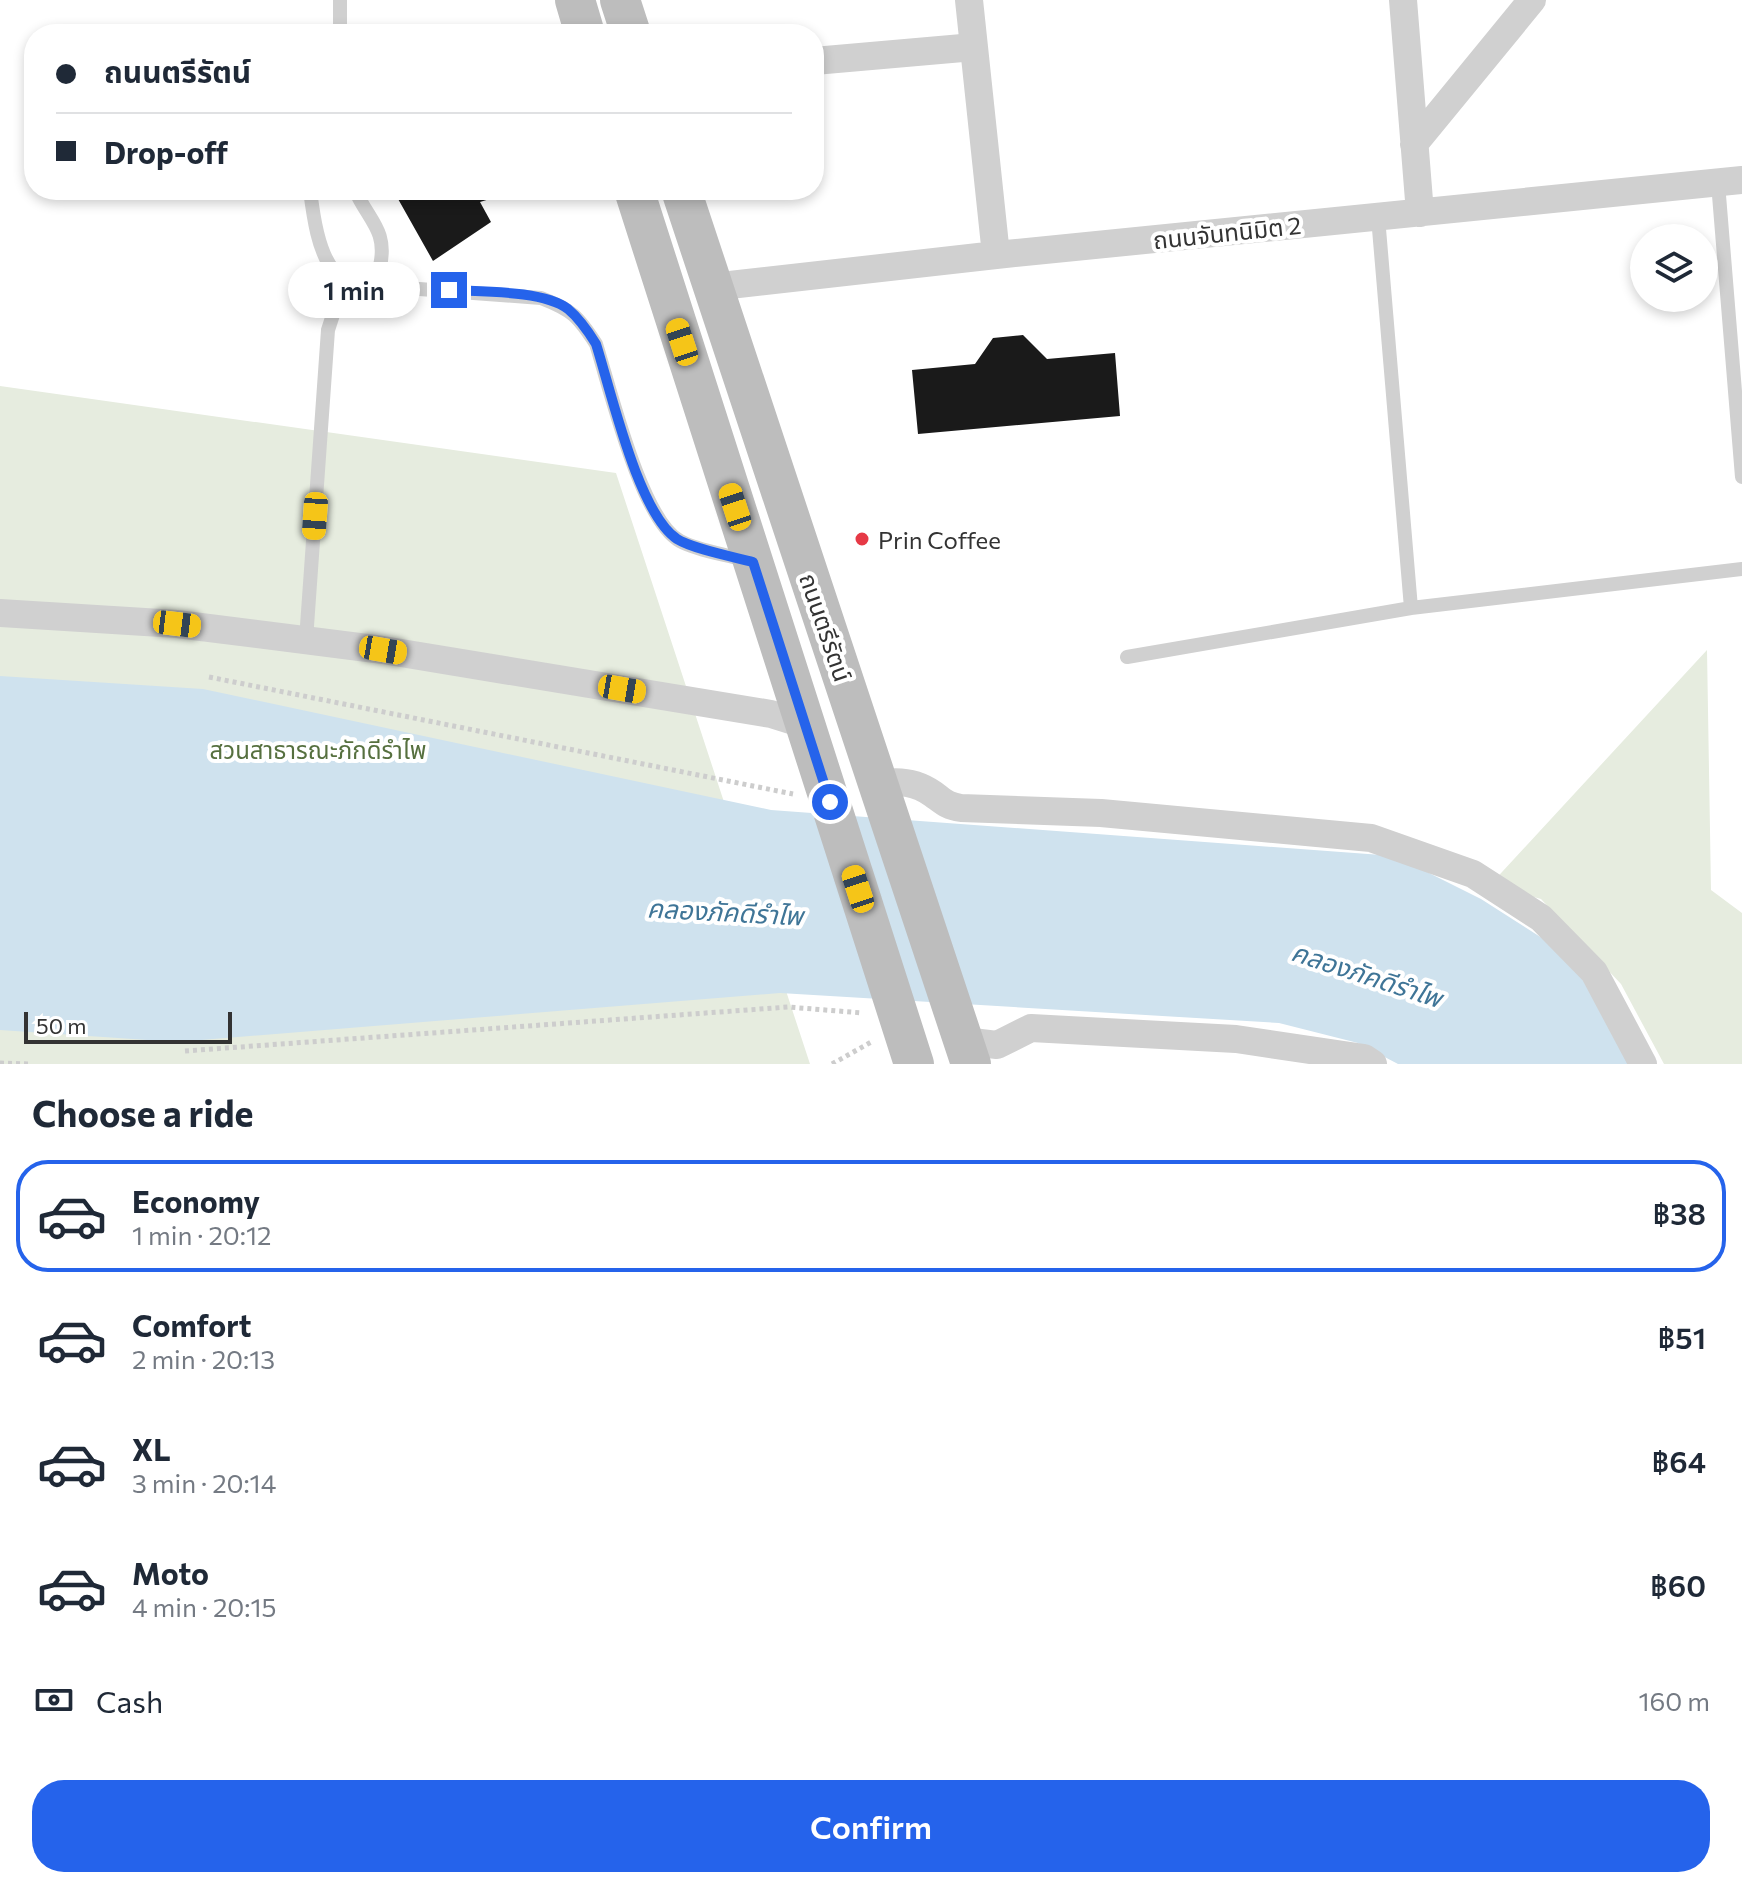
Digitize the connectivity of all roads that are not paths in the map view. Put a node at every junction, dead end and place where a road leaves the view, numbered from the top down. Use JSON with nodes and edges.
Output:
{"nodes":[{"id":1,"x":340,"y":0,"type":"edge"},
{"id":2,"x":575,"y":0,"type":"edge"},
{"id":3,"x":620,"y":0,"type":"edge"},
{"id":4,"x":969,"y":0,"type":"edge"},
{"id":5,"x":1403,"y":0,"type":"edge"},
{"id":6,"x":1532,"y":0,"type":"edge"},
{"id":7,"x":340,"y":24,"type":"edge"},
{"id":8,"x":582,"y":24,"type":"edge"},
{"id":9,"x":628,"y":24,"type":"edge"},
{"id":10,"x":974,"y":47,"type":"junction"},
{"id":11,"x":824,"y":60,"type":"edge"},
{"id":12,"x":1414,"y":144,"type":"junction"},
{"id":13,"x":1730,"y":181,"type":"edge"},
{"id":14,"x":311,"y":200,"type":"edge"},
{"id":15,"x":361,"y":200,"type":"edge"},
{"id":16,"x":637,"y":200,"type":"edge"},
{"id":17,"x":684,"y":200,"type":"edge"},
{"id":18,"x":1420,"y":213,"type":"junction"},
{"id":19,"x":1378,"y":217,"type":"junction"},
{"id":20,"x":996,"y":255,"type":"junction"},
{"id":21,"x":352,"y":284,"type":"junction"},
{"id":22,"x":712,"y":287,"type":"junction"},
{"id":23,"x":1742,"y":477,"type":"edge"},
{"id":24,"x":753,"y":562,"type":"junction"},
{"id":25,"x":1742,"y":569,"type":"edge"},
{"id":26,"x":1411,"y":608,"type":"junction"},
{"id":27,"x":0,"y":613,"type":"edge"},
{"id":28,"x":306,"y":640,"type":"junction"},
{"id":29,"x":1127,"y":657,"type":"dead end"},
{"id":30,"x":806,"y":725,"type":"junction"},
{"id":31,"x":879,"y":784,"type":"junction"},
{"id":32,"x":894,"y":1037,"type":"edge"},
{"id":33,"x":968,"y":1053,"type":"edge"},
{"id":34,"x":1373,"y":1064,"type":"edge"},
{"id":35,"x":1643,"y":1064,"type":"edge"}],
"edges":[{"from":1,"to":7,"type":"lane"},
{"from":2,"to":8,"type":"main road"},
{"from":3,"to":9,"type":"main road"},
{"from":4,"to":10,"type":"street"},
{"from":5,"to":12,"type":"street"},
{"from":6,"to":12,"type":"street"},
{"from":10,"to":11,"type":"street"},
{"from":10,"to":20,"type":"street"},
{"from":12,"to":18,"type":"street"},
{"from":13,"to":18,"type":"street","name":"ถนนจันทนิมิต 2"},
{"from":13,"to":23,"type":"lane"},
{"from":14,"to":21,"type":"lane"},
{"from":15,"to":21,"type":"lane"},
{"from":16,"to":24,"type":"main road","name":"ถนนตรีรัตน์"},
{"from":17,"to":22,"type":"main road","name":"ถนนตรีรัตน์"},
{"from":18,"to":19,"type":"street","name":"ถนนจันทนิมิต 2"},
{"from":19,"to":20,"type":"street","name":"ถนนจันทนิมิต 2"},
{"from":19,"to":26,"type":"lane"},
{"from":20,"to":22,"type":"street","name":"ถนนจันทนิมิต 2"},
{"from":21,"to":24,"type":"lane"},
{"from":21,"to":28,"type":"lane"},
{"from":22,"to":31,"type":"main road","name":"ถนนตรีรัตน์"},
{"from":24,"to":30,"type":"main road","name":"ถนนตรีรัตน์"},
{"from":25,"to":26,"type":"lane"},
{"from":26,"to":29,"type":"lane"},
{"from":27,"to":28,"type":"street"},
{"from":28,"to":30,"type":"street"},
{"from":30,"to":32,"type":"main road","name":"ถนนตรีรัตน์"},
{"from":31,"to":33,"type":"main road","name":"ถนนตรีรัตน์"},
{"from":31,"to":35,"type":"street"},
{"from":33,"to":34,"type":"street"}]}
